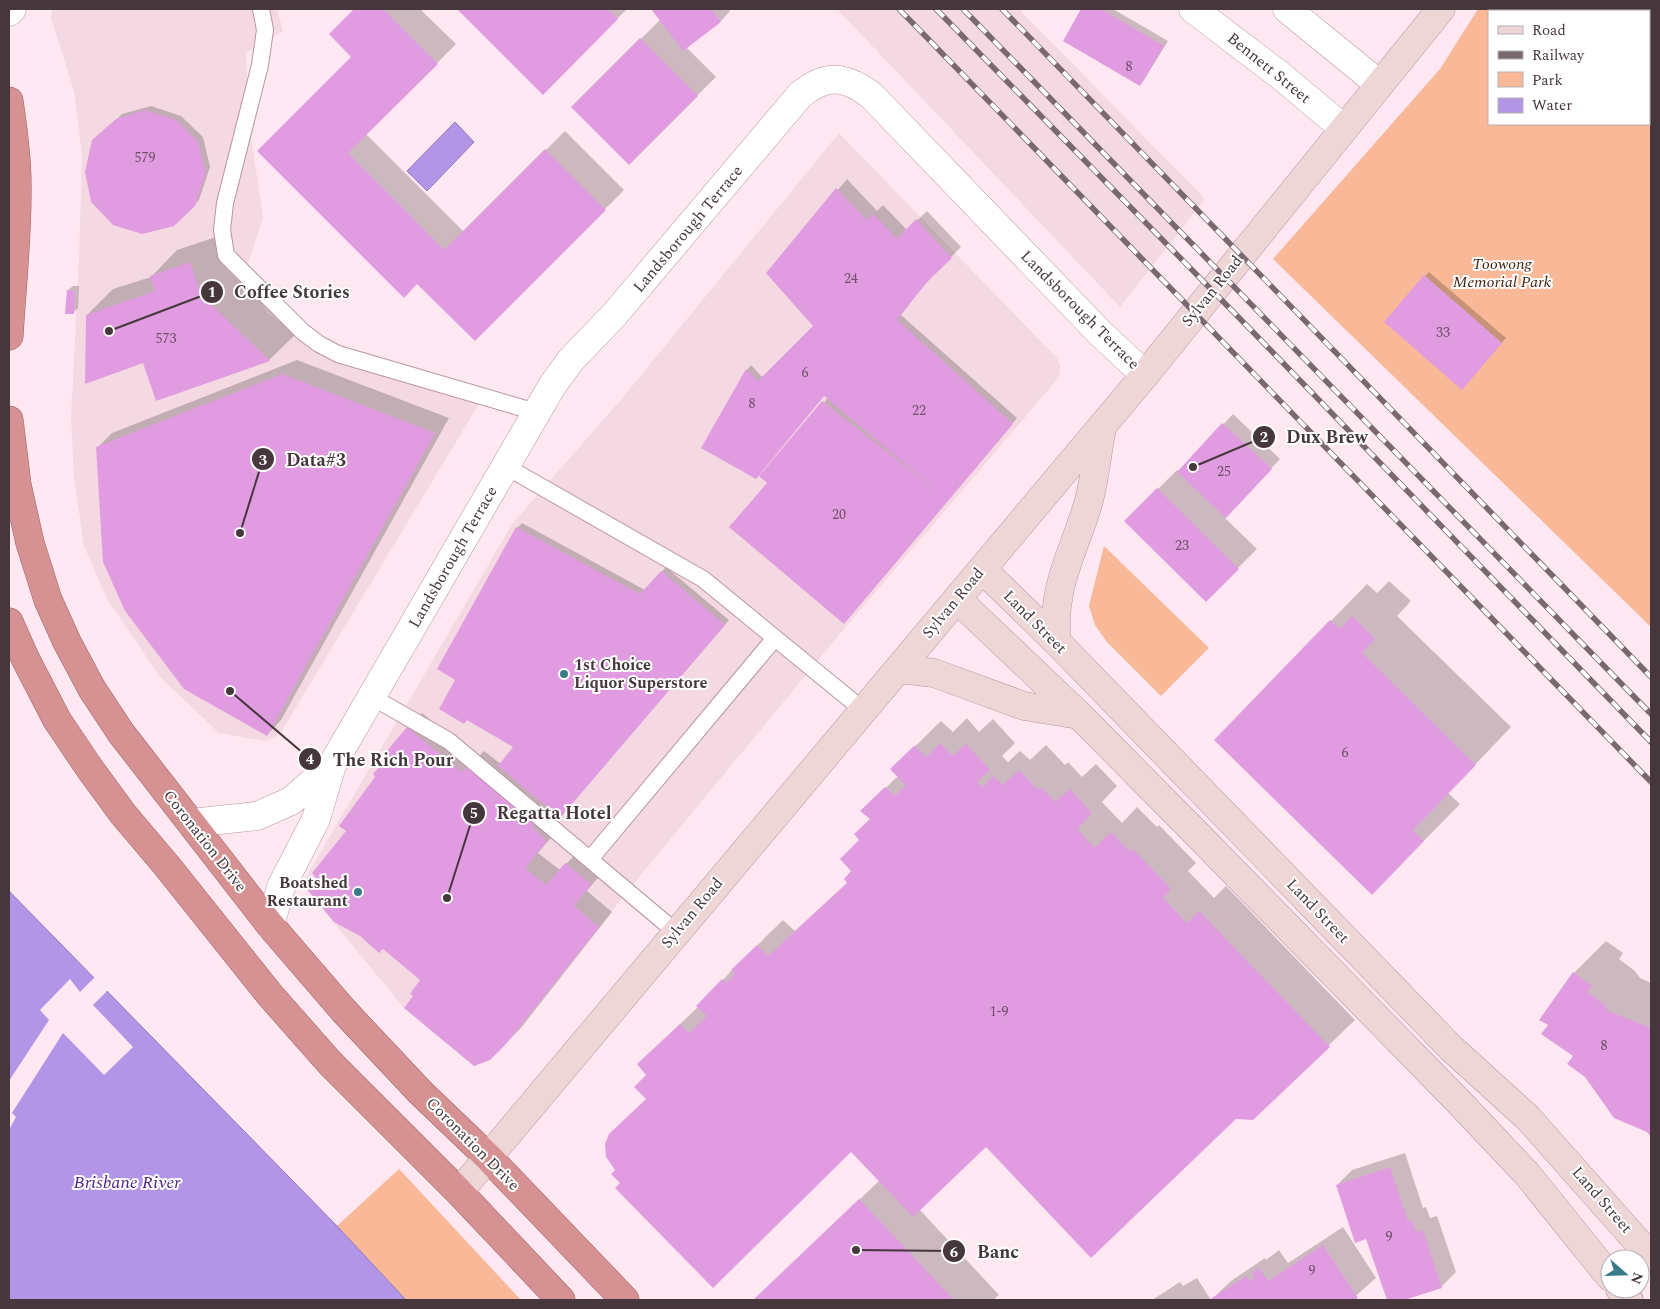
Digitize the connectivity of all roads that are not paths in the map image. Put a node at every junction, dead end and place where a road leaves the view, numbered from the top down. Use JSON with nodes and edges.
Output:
{"nodes":[{"id":1,"x":12,"y":9,"type":"edge"},
{"id":2,"x":261,"y":9,"type":"edge"},
{"id":3,"x":1193,"y":9,"type":"edge"},
{"id":4,"x":1286,"y":9,"type":"edge"},
{"id":5,"x":1442,"y":9,"type":"edge"},
{"id":6,"x":9,"y":12,"type":"edge"},
{"id":7,"x":1379,"y":84,"type":"junction"},
{"id":8,"x":9,"y":101,"type":"edge"},
{"id":9,"x":1344,"y":128,"type":"junction"},
{"id":10,"x":9,"y":336,"type":"edge"},
{"id":11,"x":1145,"y":375,"type":"junction"},
{"id":12,"x":536,"y":412,"type":"junction"},
{"id":13,"x":9,"y":420,"type":"edge"},
{"id":14,"x":1102,"y":426,"type":"junction"},
{"id":15,"x":505,"y":466,"type":"junction"},
{"id":16,"x":982,"y":569,"type":"junction"},
{"id":17,"x":957,"y":599,"type":"junction"},
{"id":18,"x":9,"y":622,"type":"edge"},
{"id":19,"x":775,"y":638,"type":"junction"},
{"id":20,"x":1057,"y":642,"type":"junction"},
{"id":21,"x":899,"y":668,"type":"junction"},
{"id":22,"x":372,"y":697,"type":"junction"},
{"id":23,"x":863,"y":710,"type":"junction"},
{"id":24,"x":1079,"y":715,"type":"junction"},
{"id":25,"x":332,"y":765,"type":"junction"},
{"id":26,"x":191,"y":823,"type":"junction"},
{"id":27,"x":590,"y":858,"type":"junction"},
{"id":28,"x":270,"y":925,"type":"junction"},
{"id":29,"x":676,"y":932,"type":"junction"},
{"id":30,"x":488,"y":1157,"type":"junction"},
{"id":31,"x":459,"y":1192,"type":"junction"},
{"id":32,"x":1651,"y":1257,"type":"edge"},
{"id":33,"x":1600,"y":1265,"type":"edge"},
{"id":34,"x":561,"y":1300,"type":"edge"},
{"id":35,"x":625,"y":1300,"type":"edge"}],
"edges":[{"from":1,"to":6,"type":"street"},
{"from":2,"to":12,"type":"lane"},
{"from":3,"to":9,"type":"street","name":"Bennett Street"},
{"from":4,"to":7,"type":"street"},
{"from":5,"to":7,"type":"main road","name":"Sylvan Road"},
{"from":7,"to":9,"type":"main road","name":"Sylvan Road"},
{"from":8,"to":10,"type":"highway"},
{"from":9,"to":11,"type":"main road","name":"Sylvan Road"},
{"from":11,"to":12,"type":"street","name":"Landsborough Terrace"},
{"from":11,"to":14,"type":"main road","name":"Sylvan Road"},
{"from":12,"to":15,"type":"street","name":"Landsborough Terrace"},
{"from":13,"to":26,"type":"highway","name":"Coronation Drive"},
{"from":14,"to":16,"type":"main road","name":"Sylvan Road"},
{"from":14,"to":20,"type":"main road"},
{"from":15,"to":19,"type":"lane"},
{"from":15,"to":22,"type":"street","name":"Landsborough Terrace"},
{"from":16,"to":17,"type":"main road","name":"Sylvan Road"},
{"from":16,"to":20,"type":"main road","name":"Land Street"},
{"from":17,"to":21,"type":"main road","name":"Sylvan Road"},
{"from":17,"to":24,"type":"main road","name":"Land Street"},
{"from":18,"to":31,"type":"highway"},
{"from":19,"to":23,"type":"lane"},
{"from":19,"to":27,"type":"lane"},
{"from":20,"to":32,"type":"main road","name":"Land Street"},
{"from":21,"to":23,"type":"main road","name":"Sylvan Road"},
{"from":21,"to":24,"type":"main road"},
{"from":22,"to":25,"type":"street","name":"Landsborough Terrace"},
{"from":22,"to":27,"type":"lane"},
{"from":23,"to":29,"type":"main road","name":"Sylvan Road"},
{"from":24,"to":33,"type":"main road","name":"Land Street"},
{"from":25,"to":26,"type":"street","name":"Landsborough Terrace"},
{"from":25,"to":28,"type":"street","name":"Landsborough Terrace"},
{"from":26,"to":28,"type":"highway","name":"Coronation Drive"},
{"from":27,"to":29,"type":"lane"},
{"from":28,"to":30,"type":"highway","name":"Coronation Drive"},
{"from":29,"to":30,"type":"main road","name":"Sylvan Road"},
{"from":30,"to":31,"type":"main road","name":"Sylvan Road"},
{"from":30,"to":35,"type":"highway","name":"Coronation Drive"},
{"from":31,"to":34,"type":"highway"}]}
